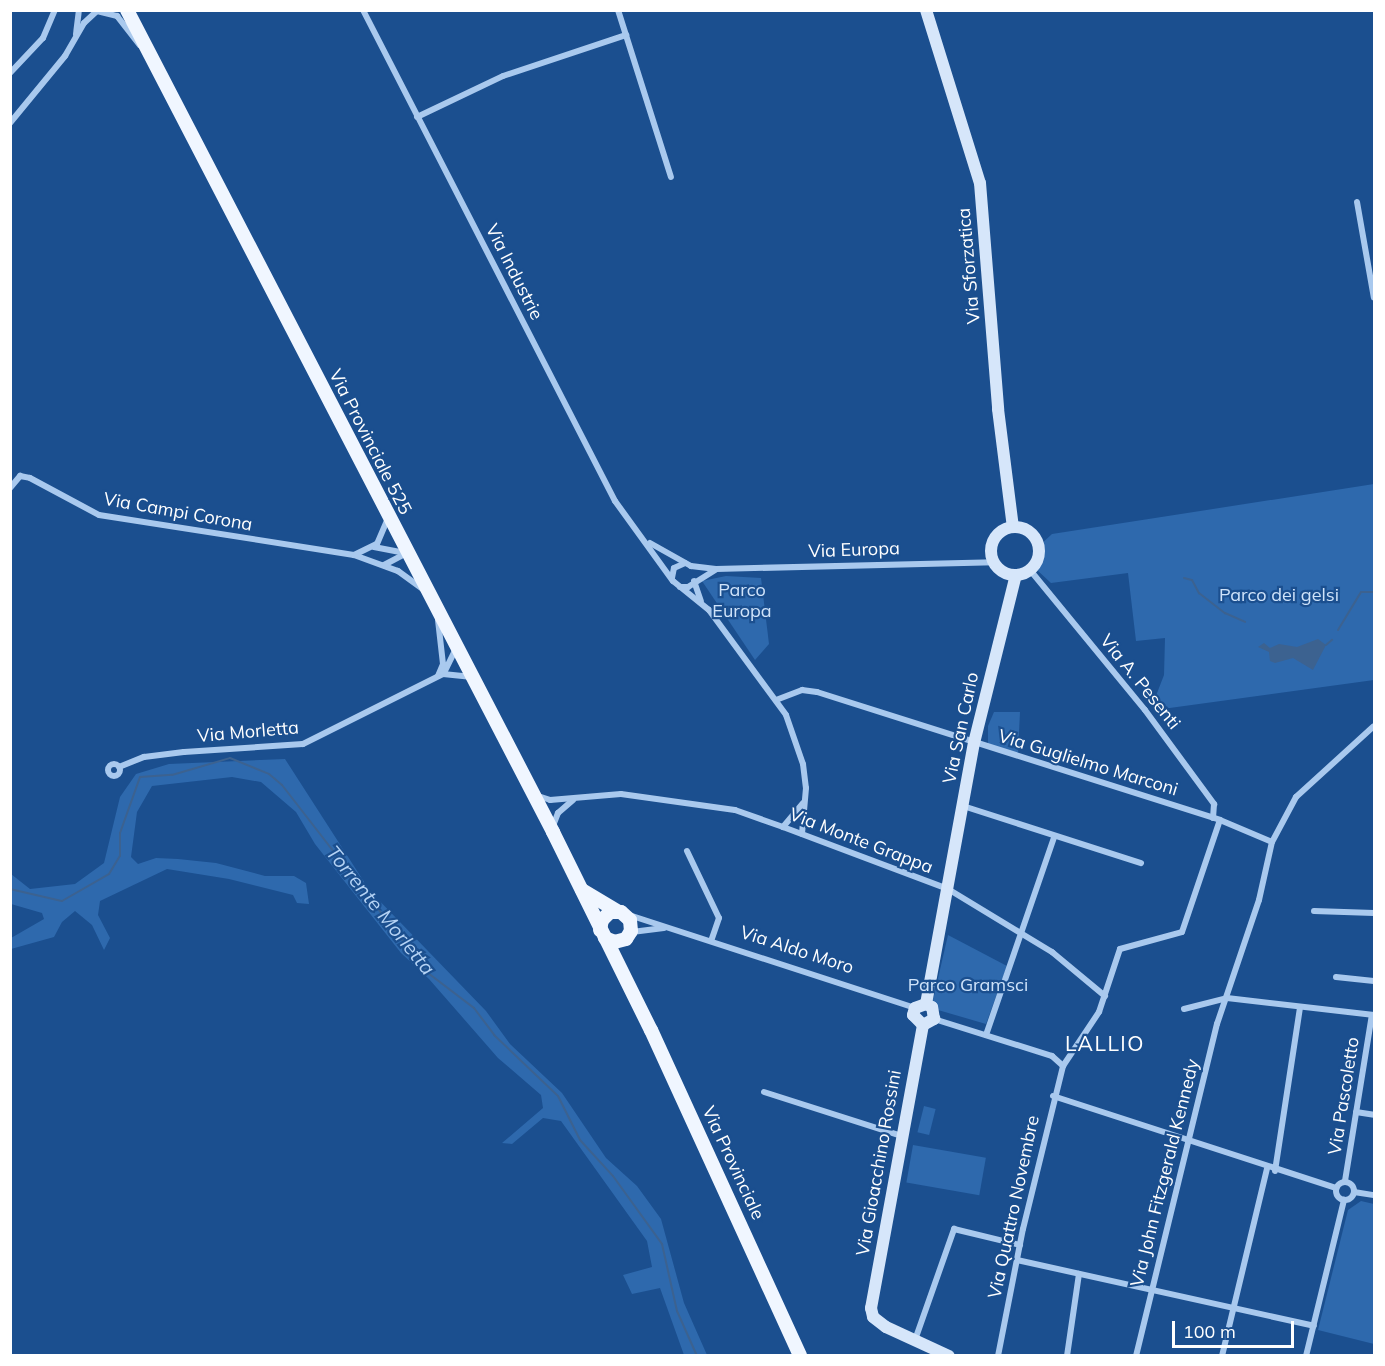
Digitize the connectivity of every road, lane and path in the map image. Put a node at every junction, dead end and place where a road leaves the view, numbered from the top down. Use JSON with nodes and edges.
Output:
{"nodes":[{"id":1,"x":55,"y":10,"type":"edge"},
{"id":2,"x":79,"y":10,"type":"edge"},
{"id":3,"x":128,"y":10,"type":"edge"},
{"id":4,"x":363,"y":10,"type":"edge"},
{"id":5,"x":618,"y":10,"type":"edge"},
{"id":6,"x":926,"y":10,"type":"edge"},
{"id":7,"x":98,"y":11,"type":"edge"},
{"id":8,"x":626,"y":35,"type":"junction"},
{"id":9,"x":76,"y":37,"type":"junction"},
{"id":10,"x":148,"y":51,"type":"junction"},
{"id":11,"x":10,"y":73,"type":"edge"},
{"id":12,"x":417,"y":117,"type":"junction"},
{"id":13,"x":10,"y":123,"type":"edge"},
{"id":14,"x":671,"y":177,"type":"dead end"},
{"id":15,"x":1357,"y":202,"type":"dead end"},
{"id":16,"x":1374,"y":298,"type":"edge"},
{"id":17,"x":10,"y":488,"type":"edge"},
{"id":18,"x":388,"y":516,"type":"junction"},
{"id":19,"x":1013,"y":527,"type":"junction"},
{"id":20,"x":647,"y":541,"type":"junction"},
{"id":21,"x":374,"y":547,"type":"junction"},
{"id":22,"x":407,"y":553,"type":"junction"},
{"id":23,"x":354,"y":555,"type":"junction"},
{"id":24,"x":994,"y":562,"type":"junction"},
{"id":25,"x":380,"y":564,"type":"junction"},
{"id":26,"x":688,"y":564,"type":"junction"},
{"id":27,"x":716,"y":569,"type":"junction"},
{"id":28,"x":1030,"y":570,"type":"junction"},
{"id":29,"x":1016,"y":575,"type":"junction"},
{"id":30,"x":695,"y":580,"type":"junction"},
{"id":31,"x":675,"y":584,"type":"junction"},
{"id":32,"x":427,"y":593,"type":"junction"},
{"id":33,"x":702,"y":601,"type":"junction"},
{"id":34,"x":436,"y":610,"type":"junction"},
{"id":35,"x":456,"y":648,"type":"junction"},
{"id":36,"x":441,"y":675,"type":"junction"},
{"id":37,"x":472,"y":678,"type":"junction"},
{"id":38,"x":776,"y":700,"type":"junction"},
{"id":39,"x":1374,"y":726,"type":"edge"},
{"id":40,"x":974,"y":744,"type":"junction"},
{"id":41,"x":119,"y":766,"type":"dead end"},
{"id":42,"x":531,"y":793,"type":"junction"},
{"id":43,"x":577,"y":798,"type":"junction"},
{"id":44,"x":804,"y":802,"type":"junction"},
{"id":45,"x":963,"y":806,"type":"junction"},
{"id":46,"x":1217,"y":819,"type":"junction"},
{"id":47,"x":783,"y":827,"type":"junction"},
{"id":48,"x":553,"y":832,"type":"junction"},
{"id":49,"x":802,"y":834,"type":"junction"},
{"id":50,"x":1054,"y":837,"type":"junction"},
{"id":51,"x":1272,"y":842,"type":"junction"},
{"id":52,"x":687,"y":851,"type":"dead end"},
{"id":53,"x":1141,"y":863,"type":"dead end"},
{"id":54,"x":581,"y":889,"type":"junction"},
{"id":55,"x":948,"y":889,"type":"junction"},
{"id":56,"x":1314,"y":911,"type":"dead end"},
{"id":57,"x":620,"y":912,"type":"junction"},
{"id":58,"x":1374,"y":913,"type":"edge"},
{"id":59,"x":667,"y":927,"type":"junction"},
{"id":60,"x":603,"y":934,"type":"junction"},
{"id":61,"x":1022,"y":934,"type":"junction"},
{"id":62,"x":627,"y":936,"type":"junction"},
{"id":63,"x":711,"y":941,"type":"junction"},
{"id":64,"x":620,"y":971,"type":"junction"},
{"id":65,"x":1336,"y":977,"type":"dead end"},
{"id":66,"x":1374,"y":981,"type":"edge"},
{"id":67,"x":1105,"y":996,"type":"junction"},
{"id":68,"x":634,"y":998,"type":"joint"},
{"id":69,"x":1227,"y":998,"type":"junction"},
{"id":70,"x":921,"y":1006,"type":"junction"},
{"id":71,"x":1300,"y":1007,"type":"junction"},
{"id":72,"x":1184,"y":1009,"type":"dead end"},
{"id":73,"x":1373,"y":1015,"type":"edge"},
{"id":74,"x":928,"y":1022,"type":"junction"},
{"id":75,"x":986,"y":1035,"type":"junction"},
{"id":76,"x":1063,"y":1066,"type":"junction"},
{"id":77,"x":764,"y":1092,"type":"dead end"},
{"id":78,"x":1053,"y":1096,"type":"junction"},
{"id":79,"x":1356,"y":1112,"type":"junction"},
{"id":80,"x":1374,"y":1115,"type":"edge"},
{"id":81,"x":902,"y":1136,"type":"junction"},
{"id":82,"x":1186,"y":1142,"type":"junction"},
{"id":83,"x":1267,"y":1168,"type":"junction"},
{"id":84,"x":1275,"y":1171,"type":"junction"},
{"id":85,"x":1345,"y":1181,"type":"junction"},
{"id":86,"x":1336,"y":1188,"type":"junction"},
{"id":87,"x":1354,"y":1192,"type":"junction"},
{"id":88,"x":1374,"y":1195,"type":"edge"},
{"id":89,"x":1344,"y":1200,"type":"junction"},
{"id":90,"x":1020,"y":1245,"type":"junction"},
{"id":91,"x":1017,"y":1260,"type":"junction"},
{"id":92,"x":1079,"y":1274,"type":"junction"},
{"id":93,"x":1152,"y":1291,"type":"junction"},
{"id":94,"x":1234,"y":1308,"type":"junction"},
{"id":95,"x":1314,"y":1326,"type":"junction"},
{"id":96,"x":914,"y":1341,"type":"junction"},
{"id":97,"x":797,"y":1350,"type":"edge"},
{"id":98,"x":949,"y":1356,"type":"edge"},
{"id":99,"x":998,"y":1356,"type":"edge"},
{"id":100,"x":1067,"y":1356,"type":"edge"},
{"id":101,"x":1136,"y":1356,"type":"edge"},
{"id":102,"x":1222,"y":1356,"type":"edge"},
{"id":103,"x":1306,"y":1356,"type":"edge"}],
"edges":[{"from":1,"to":11,"type":"street"},
{"from":2,"to":9,"type":"street"},
{"from":3,"to":10,"type":"main road","name":"Via Provinciale 525"},
{"from":4,"to":12,"type":"street","name":"Via Industrie"},
{"from":5,"to":8,"type":"street"},
{"from":6,"to":19,"type":"street","name":"Via Sforzatica"},
{"from":7,"to":9,"type":"street"},
{"from":7,"to":10,"type":"street"},
{"from":8,"to":12,"type":"street"},
{"from":8,"to":14,"type":"street"},
{"from":9,"to":13,"type":"street"},
{"from":10,"to":18,"type":"main road","name":"Via Provinciale 525"},
{"from":12,"to":20,"type":"street","name":"Via Industrie"},
{"from":15,"to":16,"type":"street"},
{"from":17,"to":23,"type":"street","name":"Via Campi Corona"},
{"from":18,"to":21,"type":"street"},
{"from":18,"to":22,"type":"main road","name":"Via Provinciale 525"},
{"from":19,"to":24,"type":"street"},
{"from":19,"to":28,"type":"street"},
{"from":20,"to":26,"type":"street","name":"Via Industrie"},
{"from":20,"to":31,"type":"street","name":"Via Industrie"},
{"from":21,"to":22,"type":"street"},
{"from":21,"to":23,"type":"street"},
{"from":22,"to":25,"type":"street"},
{"from":22,"to":32,"type":"main road","name":"Via Provinciale 525"},
{"from":23,"to":25,"type":"street","name":"Via Campi Corona"},
{"from":24,"to":27,"type":"street","name":"Via Europa"},
{"from":24,"to":29,"type":"street"},
{"from":25,"to":32,"type":"street","name":"Via Campi Corona"},
{"from":26,"to":27,"type":"street","name":"Via Europa"},
{"from":26,"to":30,"type":"street","name":"Via Industrie"},
{"from":26,"to":31,"type":"street"},
{"from":27,"to":30,"type":"street","name":"Via Europa"},
{"from":28,"to":29,"type":"street"},
{"from":28,"to":46,"type":"street","name":"Via A. Pesenti"},
{"from":29,"to":40,"type":"street","name":"Via San Carlo"},
{"from":30,"to":31,"type":"street"},
{"from":30,"to":33,"type":"street","name":"Via Industrie"},
{"from":31,"to":33,"type":"street","name":"Via Industrie"},
{"from":32,"to":34,"type":"main road","name":"Via Provinciale 525"},
{"from":33,"to":38,"type":"street","name":"Via Industrie"},
{"from":34,"to":35,"type":"main road","name":"Via Provinciale 525"},
{"from":34,"to":36,"type":"street"},
{"from":35,"to":36,"type":"street"},
{"from":35,"to":37,"type":"main road","name":"Via Provinciale 525"},
{"from":36,"to":37,"type":"street"},
{"from":36,"to":41,"type":"street","name":"Via Morletta"},
{"from":37,"to":42,"type":"main road","name":"Via Provinciale 525"},
{"from":38,"to":40,"type":"street","name":"Via Guglielmo Marconi"},
{"from":38,"to":44,"type":"street","name":"Via Industrie"},
{"from":39,"to":51,"type":"street","name":"Via John Fitzgerald Kennedy"},
{"from":40,"to":45,"type":"street","name":"Via San Carlo"},
{"from":40,"to":46,"type":"street","name":"Via Guglielmo Marconi"},
{"from":42,"to":43,"type":"street"},
{"from":42,"to":48,"type":"main road","name":"Via Provinciale 525"},
{"from":43,"to":47,"type":"street","name":"Via Monte Grappa"},
{"from":43,"to":48,"type":"street"},
{"from":44,"to":47,"type":"street"},
{"from":44,"to":49,"type":"street","name":"Via Industrie"},
{"from":45,"to":50,"type":"street"},
{"from":45,"to":55,"type":"street","name":"Via San Carlo"},
{"from":46,"to":51,"type":"street","name":"Via Guglielmo Marconi"},
{"from":46,"to":67,"type":"street","name":"Via Quattro Novembre"},
{"from":47,"to":49,"type":"street","name":"Via Monte Grappa"},
{"from":48,"to":54,"type":"main road","name":"Via Provinciale 525"},
{"from":49,"to":55,"type":"street","name":"Via Monte Grappa"},
{"from":50,"to":53,"type":"street"},
{"from":50,"to":61,"type":"street"},
{"from":51,"to":69,"type":"street","name":"Via John Fitzgerald Kennedy"},
{"from":52,"to":63,"type":"street"},
{"from":54,"to":57,"type":"main road"},
{"from":54,"to":60,"type":"main road","name":"Via Provinciale 525"},
{"from":55,"to":61,"type":"street","name":"Via Monte Grappa"},
{"from":55,"to":70,"type":"street"},
{"from":56,"to":58,"type":"street"},
{"from":57,"to":59,"type":"street","name":"Via Aldo Moro"},
{"from":57,"to":60,"type":"main road"},
{"from":57,"to":62,"type":"main road"},
{"from":59,"to":62,"type":"street","name":"Via Aldo Moro"},
{"from":59,"to":63,"type":"street","name":"Via Aldo Moro"},
{"from":60,"to":62,"type":"main road"},
{"from":60,"to":64,"type":"main road","name":"Via Provinciale 525"},
{"from":61,"to":67,"type":"street","name":"Via Monte Grappa"},
{"from":61,"to":75,"type":"street"},
{"from":62,"to":64,"type":"main road"},
{"from":63,"to":70,"type":"street","name":"Via Aldo Moro"},
{"from":64,"to":68,"type":"main road","name":"Via Provinciale 525"},
{"from":65,"to":66,"type":"street"},
{"from":67,"to":76,"type":"street","name":"Via Quattro Novembre"},
{"from":68,"to":97,"type":"main road","name":"Via Provinciale"},
{"from":69,"to":71,"type":"street"},
{"from":69,"to":72,"type":"street"},
{"from":69,"to":82,"type":"street","name":"Via John Fitzgerald Kennedy"},
{"from":70,"to":74,"type":"street"},
{"from":70,"to":74,"type":"street"},
{"from":71,"to":73,"type":"street"},
{"from":71,"to":84,"type":"street"},
{"from":73,"to":79,"type":"street","name":"Via Pascoletto"},
{"from":74,"to":75,"type":"street"},
{"from":74,"to":81,"type":"street","name":"Via Gioacchino Rossini"},
{"from":75,"to":76,"type":"street"},
{"from":76,"to":78,"type":"street","name":"Via Quattro Novembre"},
{"from":77,"to":81,"type":"street"},
{"from":78,"to":82,"type":"street"},
{"from":78,"to":90,"type":"street","name":"Via Quattro Novembre"},
{"from":79,"to":80,"type":"street"},
{"from":79,"to":85,"type":"street","name":"Via Pascoletto"},
{"from":81,"to":96,"type":"street","name":"Via Gioacchino Rossini"},
{"from":82,"to":83,"type":"street"},
{"from":82,"to":93,"type":"street","name":"Via John Fitzgerald Kennedy"},
{"from":83,"to":84,"type":"street"},
{"from":83,"to":94,"type":"street"},
{"from":84,"to":86,"type":"street"},
{"from":85,"to":86,"type":"street"},
{"from":85,"to":87,"type":"street"},
{"from":86,"to":89,"type":"street"},
{"from":87,"to":88,"type":"street"},
{"from":87,"to":89,"type":"street"},
{"from":89,"to":95,"type":"street"},
{"from":90,"to":91,"type":"street","name":"Via Quattro Novembre"},
{"from":90,"to":96,"type":"street"},
{"from":91,"to":92,"type":"street"},
{"from":91,"to":99,"type":"street","name":"Via Quattro Novembre"},
{"from":92,"to":93,"type":"street"},
{"from":92,"to":100,"type":"street"},
{"from":93,"to":94,"type":"street"},
{"from":93,"to":101,"type":"street","name":"Via John Fitzgerald Kennedy"},
{"from":94,"to":95,"type":"street"},
{"from":94,"to":102,"type":"street"},
{"from":95,"to":103,"type":"street"},
{"from":96,"to":98,"type":"street"}]}
